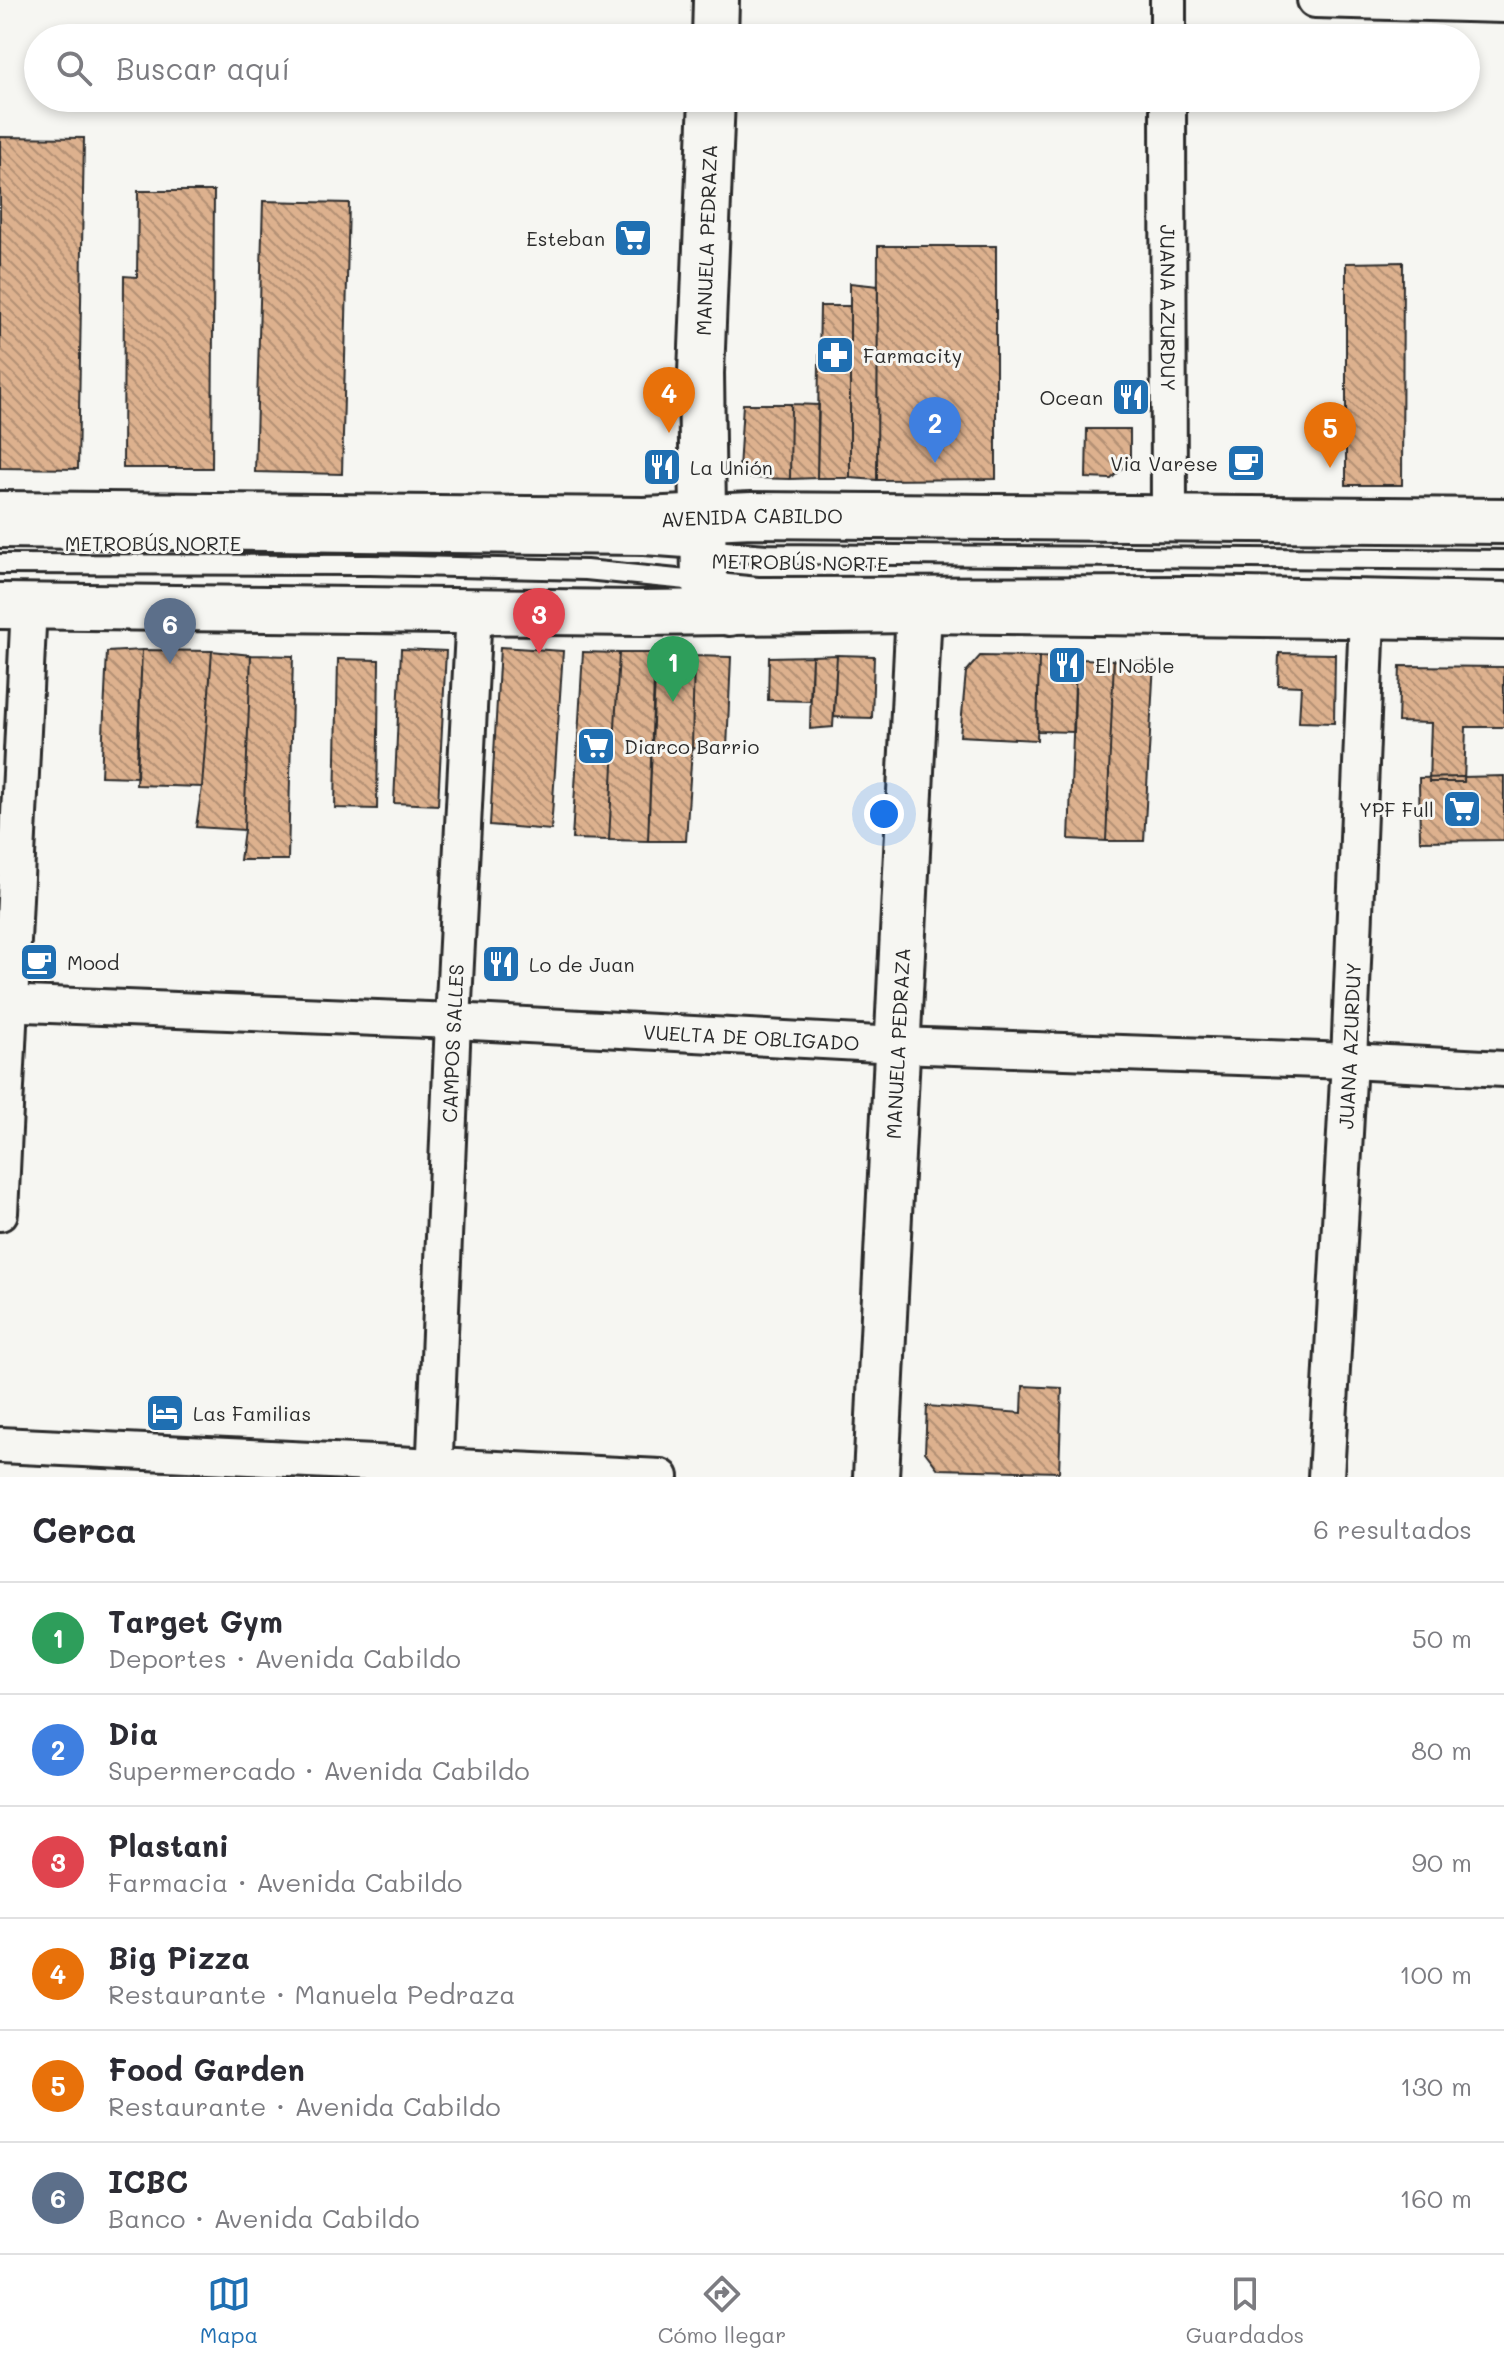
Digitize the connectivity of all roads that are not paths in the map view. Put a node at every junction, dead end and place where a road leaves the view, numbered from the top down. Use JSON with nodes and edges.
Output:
{"nodes":[{"id":1,"x":716,"y":0,"type":"edge"},
{"id":2,"x":1168,"y":0,"type":"edge"},
{"id":3,"x":1315,"y":0,"type":"edge"},
{"id":4,"x":1504,"y":5,"type":"edge"},
{"id":5,"x":715,"y":24,"type":"edge"},
{"id":6,"x":1168,"y":24,"type":"edge"},
{"id":7,"x":711,"y":112,"type":"edge"},
{"id":8,"x":1168,"y":112,"type":"edge"},
{"id":9,"x":0,"y":514,"type":"edge"},
{"id":10,"x":1169,"y":518,"type":"junction"},
{"id":11,"x":1504,"y":521,"type":"edge"},
{"id":12,"x":0,"y":538,"type":"edge"},
{"id":13,"x":1504,"y":560,"type":"edge"},
{"id":14,"x":0,"y":564,"type":"edge"},
{"id":15,"x":710,"y":565,"type":"junction"},
{"id":16,"x":1504,"y":592,"type":"edge"},
{"id":17,"x":14,"y":605,"type":"edge"},
{"id":18,"x":919,"y":610,"type":"junction"},
{"id":19,"x":474,"y":611,"type":"junction"},
{"id":20,"x":1367,"y":616,"type":"junction"},
{"id":21,"x":1504,"y":617,"type":"edge"},
{"id":22,"x":5,"y":1003,"type":"edge"},
{"id":23,"x":453,"y":1021,"type":"junction"},
{"id":24,"x":897,"y":1045,"type":"junction"},
{"id":25,"x":1349,"y":1061,"type":"junction"},
{"id":26,"x":1504,"y":1069,"type":"edge"},
{"id":27,"x":0,"y":1213,"type":"edge"},
{"id":28,"x":0,"y":1445,"type":"edge"},
{"id":29,"x":435,"y":1471,"type":"edge"},
{"id":30,"x":661,"y":1477,"type":"edge"},
{"id":31,"x":876,"y":1477,"type":"edge"},
{"id":32,"x":1326,"y":1477,"type":"edge"}],
"edges":[{"from":1,"to":5,"type":"main road"},
{"from":2,"to":6,"type":"street"},
{"from":3,"to":4,"type":"street"},
{"from":7,"to":15,"type":"main road","name":"MANUELA PEDRAZA"},
{"from":8,"to":10,"type":"street","name":"JUANA AZURDUY"},
{"from":9,"to":15,"type":"main road","name":"AVENIDA CABILDO"},
{"from":10,"to":11,"type":"main road","name":"AVENIDA CABILDO"},
{"from":10,"to":15,"type":"main road","name":"AVENIDA CABILDO"},
{"from":12,"to":15,"type":"lane","name":"METROBÚS NORTE"},
{"from":13,"to":15,"type":"lane","name":"METROBÚS NORTE"},
{"from":14,"to":15,"type":"lane","name":"METROBÚS NORTE"},
{"from":15,"to":16,"type":"lane","name":"METROBÚS NORTE"},
{"from":15,"to":18,"type":"main road","name":"AVENIDA CABILDO"},
{"from":15,"to":19,"type":"main road","name":"AVENIDA CABILDO"},
{"from":17,"to":19,"type":"main road","name":"AVENIDA CABILDO"},
{"from":17,"to":22,"type":"street"},
{"from":18,"to":20,"type":"main road","name":"AVENIDA CABILDO"},
{"from":18,"to":24,"type":"main road","name":"MANUELA PEDRAZA"},
{"from":19,"to":23,"type":"street","name":"CAMPOS SALLES"},
{"from":20,"to":21,"type":"main road","name":"AVENIDA CABILDO"},
{"from":20,"to":25,"type":"street","name":"JUANA AZURDUY"},
{"from":22,"to":23,"type":"street","name":"VUELTA DE OBLIGADO"},
{"from":22,"to":27,"type":"street"},
{"from":23,"to":24,"type":"street","name":"VUELTA DE OBLIGADO"},
{"from":23,"to":29,"type":"street","name":"CAMPOS SALLES"},
{"from":24,"to":25,"type":"street","name":"VUELTA DE OBLIGADO"},
{"from":24,"to":31,"type":"main road","name":"MANUELA PEDRAZA"},
{"from":25,"to":26,"type":"street","name":"VUELTA DE OBLIGADO"},
{"from":25,"to":32,"type":"street","name":"JUANA AZURDUY"},
{"from":28,"to":29,"type":"street"},
{"from":29,"to":30,"type":"street"}]}
